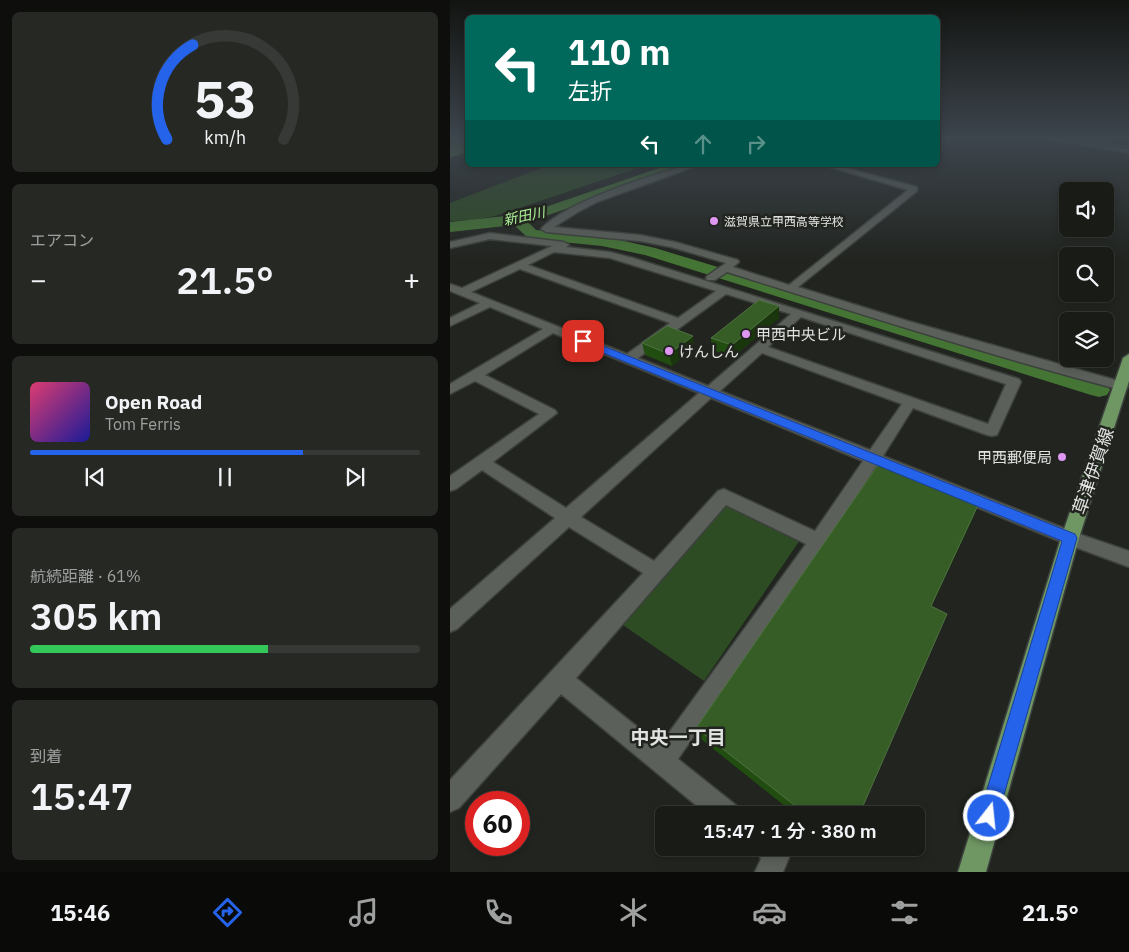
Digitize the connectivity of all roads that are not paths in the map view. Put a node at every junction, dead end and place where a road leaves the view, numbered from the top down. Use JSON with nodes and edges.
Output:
{"nodes":[{"id":1,"x":650,"y":180,"type":"edge"},
{"id":2,"x":880,"y":180,"type":"edge"},
{"id":3,"x":450,"y":245,"type":"edge"},
{"id":4,"x":519,"y":265,"type":"junction"},
{"id":5,"x":720,"y":277,"type":"junction"},
{"id":6,"x":450,"y":287,"type":"edge"},
{"id":7,"x":790,"y":289,"type":"junction"},
{"id":8,"x":462,"y":292,"type":"junction"},
{"id":9,"x":487,"y":304,"type":"junction"},
{"id":10,"x":799,"y":312,"type":"junction"},
{"id":11,"x":450,"y":322,"type":"edge"},
{"id":12,"x":679,"y":322,"type":"junction"},
{"id":13,"x":552,"y":329,"type":"junction"},
{"id":14,"x":760,"y":348,"type":"junction"},
{"id":15,"x":1129,"y":358,"type":"edge"},
{"id":16,"x":628,"y":359,"type":"junction"},
{"id":17,"x":475,"y":375,"type":"junction"},
{"id":18,"x":450,"y":390,"type":"edge"},
{"id":19,"x":710,"y":392,"type":"junction"},
{"id":20,"x":1119,"y":392,"type":"junction"},
{"id":21,"x":910,"y":402,"type":"junction"},
{"id":22,"x":874,"y":458,"type":"junction"},
{"id":23,"x":482,"y":462,"type":"junction"},
{"id":24,"x":450,"y":485,"type":"edge"},
{"id":25,"x":568,"y":518,"type":"junction"},
{"id":26,"x":1070,"y":538,"type":"junction"},
{"id":27,"x":818,"y":541,"type":"junction"},
{"id":28,"x":1129,"y":559,"type":"edge"},
{"id":29,"x":657,"y":572,"type":"junction"},
{"id":30,"x":450,"y":622,"type":"edge"},
{"id":31,"x":560,"y":679,"type":"junction"},
{"id":32,"x":662,"y":762,"type":"junction"},
{"id":33,"x":450,"y":799,"type":"edge"},
{"id":34,"x":717,"y":806,"type":"edge"},
{"id":35,"x":972,"y":872,"type":"edge"}],
"edges":[{"from":1,"to":5,"type":"street"},
{"from":2,"to":7,"type":"street"},
{"from":3,"to":5,"type":"street"},
{"from":4,"to":5,"type":"street"},
{"from":4,"to":8,"type":"street"},
{"from":4,"to":12,"type":"street"},
{"from":5,"to":7,"type":"street"},
{"from":5,"to":10,"type":"street"},
{"from":5,"to":12,"type":"street"},
{"from":6,"to":8,"type":"street"},
{"from":7,"to":20,"type":"street"},
{"from":8,"to":9,"type":"street"},
{"from":9,"to":11,"type":"street"},
{"from":9,"to":13,"type":"street"},
{"from":10,"to":14,"type":"street"},
{"from":10,"to":21,"type":"street"},
{"from":12,"to":16,"type":"street"},
{"from":13,"to":16,"type":"street"},
{"from":13,"to":17,"type":"street"},
{"from":14,"to":19,"type":"street"},
{"from":14,"to":21,"type":"street"},
{"from":15,"to":20,"type":"main road","name":"草津伊賀線"},
{"from":16,"to":19,"type":"street"},
{"from":17,"to":18,"type":"street"},
{"from":17,"to":23,"type":"street"},
{"from":19,"to":22,"type":"street"},
{"from":19,"to":25,"type":"street"},
{"from":20,"to":26,"type":"main road","name":"草津伊賀線"},
{"from":21,"to":22,"type":"street"},
{"from":22,"to":26,"type":"street"},
{"from":22,"to":27,"type":"street"},
{"from":23,"to":24,"type":"street"},
{"from":23,"to":25,"type":"street"},
{"from":25,"to":29,"type":"street"},
{"from":25,"to":30,"type":"street"},
{"from":26,"to":28,"type":"street"},
{"from":26,"to":35,"type":"main road","name":"草津伊賀線"},
{"from":27,"to":29,"type":"street"},
{"from":27,"to":32,"type":"street"},
{"from":29,"to":31,"type":"street"},
{"from":31,"to":32,"type":"street"},
{"from":31,"to":33,"type":"street"},
{"from":32,"to":34,"type":"street"}]}
